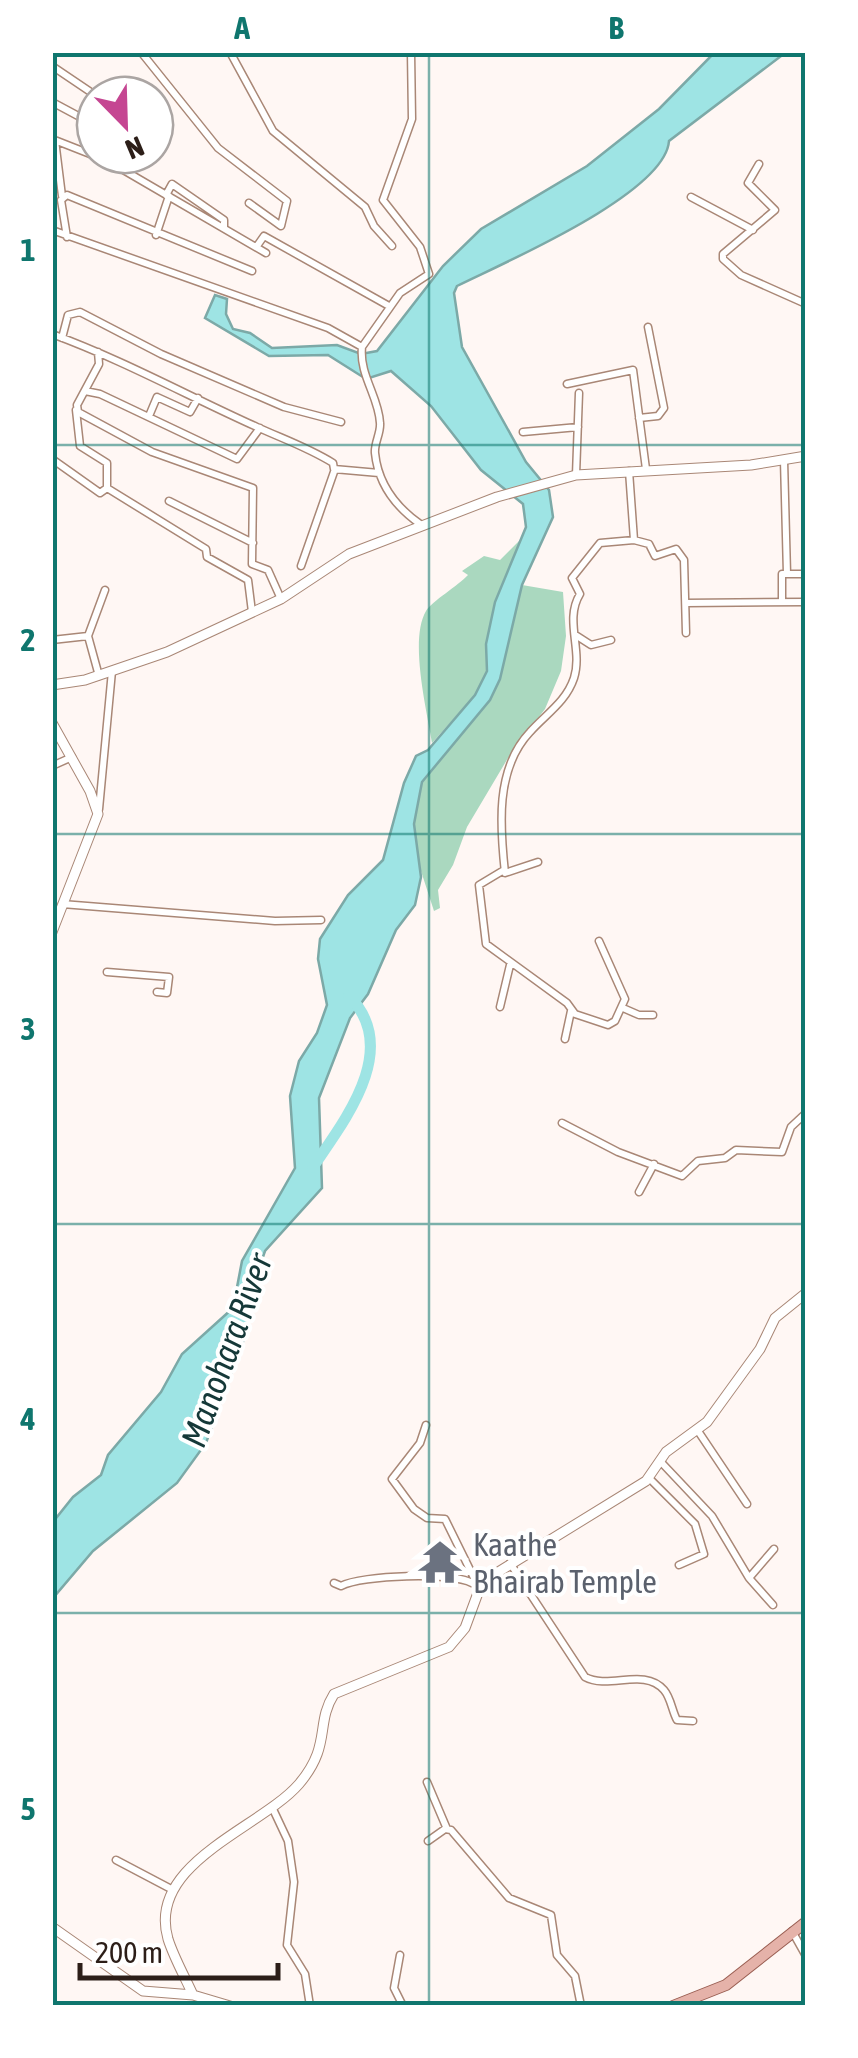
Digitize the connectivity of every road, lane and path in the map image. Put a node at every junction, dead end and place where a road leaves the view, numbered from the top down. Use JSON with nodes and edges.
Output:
{"nodes":[{"id":1,"x":141,"y":52,"type":"edge"},
{"id":2,"x":230,"y":52,"type":"edge"},
{"id":3,"x":410,"y":52,"type":"edge"},
{"id":4,"x":52,"y":66,"type":"edge"},
{"id":5,"x":75,"y":82,"type":"edge"},
{"id":6,"x":52,"y":102,"type":"edge"},
{"id":7,"x":75,"y":114,"type":"edge"},
{"id":8,"x":54,"y":140,"type":"edge"},
{"id":9,"x":759,"y":164,"type":"dead end"},
{"id":10,"x":136,"y":175,"type":"edge"},
{"id":11,"x":167,"y":195,"type":"junction"},
{"id":12,"x":62,"y":196,"type":"junction"},
{"id":13,"x":691,"y":197,"type":"dead end"},
{"id":14,"x":249,"y":203,"type":"dead end"},
{"id":15,"x":52,"y":230,"type":"edge"},
{"id":16,"x":752,"y":230,"type":"junction"},
{"id":17,"x":156,"y":234,"type":"junction"},
{"id":18,"x":66,"y":237,"type":"junction"},
{"id":19,"x":257,"y":246,"type":"junction"},
{"id":20,"x":392,"y":246,"type":"dead end"},
{"id":21,"x":266,"y":253,"type":"dead end"},
{"id":22,"x":252,"y":271,"type":"dead end"},
{"id":23,"x":806,"y":304,"type":"edge"},
{"id":24,"x":390,"y":306,"type":"junction"},
{"id":25,"x":648,"y":326,"type":"dead end"},
{"id":26,"x":52,"y":334,"type":"edge"},
{"id":27,"x":62,"y":338,"type":"junction"},
{"id":28,"x":362,"y":348,"type":"junction"},
{"id":29,"x":98,"y":352,"type":"junction"},
{"id":30,"x":568,"y":384,"type":"dead end"},
{"id":31,"x":84,"y":392,"type":"junction"},
{"id":32,"x":579,"y":394,"type":"dead end"},
{"id":33,"x":198,"y":398,"type":"junction"},
{"id":34,"x":76,"y":409,"type":"junction"},
{"id":35,"x":149,"y":416,"type":"junction"},
{"id":36,"x":640,"y":418,"type":"junction"},
{"id":37,"x":341,"y":422,"type":"dead end"},
{"id":38,"x":578,"y":427,"type":"junction"},
{"id":39,"x":261,"y":428,"type":"junction"},
{"id":40,"x":523,"y":432,"type":"dead end"},
{"id":41,"x":805,"y":455,"type":"edge"},
{"id":42,"x":52,"y":459,"type":"edge"},
{"id":43,"x":784,"y":460,"type":"junction"},
{"id":44,"x":336,"y":469,"type":"junction"},
{"id":45,"x":646,"y":469,"type":"junction"},
{"id":46,"x":629,"y":470,"type":"junction"},
{"id":47,"x":380,"y":473,"type":"junction"},
{"id":48,"x":576,"y":474,"type":"junction"},
{"id":49,"x":107,"y":488,"type":"junction"},
{"id":50,"x":169,"y":501,"type":"dead end"},
{"id":51,"x":420,"y":524,"type":"junction"},
{"id":52,"x":634,"y":540,"type":"junction"},
{"id":53,"x":253,"y":543,"type":"junction"},
{"id":54,"x":252,"y":564,"type":"junction"},
{"id":55,"x":301,"y":566,"type":"dead end"},
{"id":56,"x":787,"y":574,"type":"junction"},
{"id":57,"x":806,"y":574,"type":"edge"},
{"id":58,"x":248,"y":580,"type":"junction"},
{"id":59,"x":105,"y":590,"type":"dead end"},
{"id":60,"x":281,"y":599,"type":"junction"},
{"id":61,"x":782,"y":602,"type":"junction"},
{"id":62,"x":806,"y":602,"type":"edge"},
{"id":63,"x":686,"y":603,"type":"junction"},
{"id":64,"x":252,"y":612,"type":"junction"},
{"id":65,"x":686,"y":633,"type":"dead end"},
{"id":66,"x":88,"y":636,"type":"junction"},
{"id":67,"x":576,"y":636,"type":"junction"},
{"id":68,"x":52,"y":640,"type":"edge"},
{"id":69,"x":611,"y":640,"type":"dead end"},
{"id":70,"x":112,"y":671,"type":"junction"},
{"id":71,"x":99,"y":676,"type":"junction"},
{"id":72,"x":52,"y":684,"type":"edge"},
{"id":73,"x":52,"y":723,"type":"edge"},
{"id":74,"x":73,"y":756,"type":"junction"},
{"id":75,"x":52,"y":766,"type":"edge"},
{"id":76,"x":98,"y":814,"type":"junction"},
{"id":77,"x":538,"y":862,"type":"dead end"},
{"id":78,"x":504,"y":870,"type":"junction"},
{"id":79,"x":61,"y":904,"type":"junction"},
{"id":80,"x":321,"y":920,"type":"dead end"},
{"id":81,"x":52,"y":932,"type":"edge"},
{"id":82,"x":598,"y":941,"type":"dead end"},
{"id":83,"x":510,"y":964,"type":"junction"},
{"id":84,"x":107,"y":972,"type":"dead end"},
{"id":85,"x":156,"y":992,"type":"dead end"},
{"id":86,"x":500,"y":1007,"type":"dead end"},
{"id":87,"x":623,"y":1008,"type":"junction"},
{"id":88,"x":571,"y":1011,"type":"junction"},
{"id":89,"x":652,"y":1015,"type":"dead end"},
{"id":90,"x":564,"y":1038,"type":"dead end"},
{"id":91,"x":806,"y":1113,"type":"edge"},
{"id":92,"x":562,"y":1123,"type":"dead end"},
{"id":93,"x":654,"y":1164,"type":"junction"},
{"id":94,"x":639,"y":1192,"type":"dead end"},
{"id":95,"x":805,"y":1294,"type":"edge"},
{"id":96,"x":426,"y":1424,"type":"dead end"},
{"id":97,"x":698,"y":1431,"type":"junction"},
{"id":98,"x":659,"y":1461,"type":"junction"},
{"id":99,"x":649,"y":1478,"type":"junction"},
{"id":100,"x":747,"y":1504,"type":"dead end"},
{"id":101,"x":774,"y":1549,"type":"dead end"},
{"id":102,"x":510,"y":1562,"type":"junction"},
{"id":103,"x":679,"y":1565,"type":"dead end"},
{"id":104,"x":749,"y":1578,"type":"junction"},
{"id":105,"x":334,"y":1582,"type":"dead end"},
{"id":106,"x":478,"y":1586,"type":"junction"},
{"id":107,"x":772,"y":1605,"type":"dead end"},
{"id":108,"x":694,"y":1721,"type":"dead end"},
{"id":109,"x":427,"y":1782,"type":"dead end"},
{"id":110,"x":272,"y":1807,"type":"junction"},
{"id":111,"x":447,"y":1829,"type":"junction"},
{"id":112,"x":428,"y":1842,"type":"dead end"},
{"id":113,"x":116,"y":1860,"type":"dead end"},
{"id":114,"x":174,"y":1890,"type":"junction"},
{"id":115,"x":806,"y":1922,"type":"edge"},
{"id":116,"x":52,"y":1927,"type":"edge"},
{"id":117,"x":792,"y":1930,"type":"junction"},
{"id":118,"x":400,"y":1955,"type":"dead end"},
{"id":119,"x":806,"y":1956,"type":"edge"},
{"id":120,"x":193,"y":1995,"type":"junction"},
{"id":121,"x":230,"y":2006,"type":"edge"},
{"id":122,"x":310,"y":2006,"type":"edge"},
{"id":123,"x":403,"y":2006,"type":"edge"},
{"id":124,"x":581,"y":2006,"type":"edge"},
{"id":125,"x":673,"y":2006,"type":"edge"}],
"edges":[{"from":1,"to":14,"type":"street"},
{"from":2,"to":20,"type":"street"},
{"from":3,"to":24,"type":"street"},
{"from":4,"to":5,"type":"street"},
{"from":6,"to":7,"type":"street"},
{"from":8,"to":12,"type":"street"},
{"from":9,"to":16,"type":"street"},
{"from":10,"to":11,"type":"street"},
{"from":11,"to":17,"type":"street"},
{"from":11,"to":19,"type":"street"},
{"from":12,"to":17,"type":"street"},
{"from":12,"to":18,"type":"street"},
{"from":13,"to":16,"type":"street"},
{"from":15,"to":18,"type":"street"},
{"from":16,"to":23,"type":"street"},
{"from":17,"to":22,"type":"street"},
{"from":18,"to":28,"type":"street"},
{"from":19,"to":21,"type":"street"},
{"from":19,"to":24,"type":"street"},
{"from":24,"to":28,"type":"street"},
{"from":25,"to":36,"type":"street"},
{"from":26,"to":27,"type":"street"},
{"from":27,"to":29,"type":"street"},
{"from":27,"to":37,"type":"street"},
{"from":28,"to":47,"type":"street"},
{"from":29,"to":31,"type":"street"},
{"from":29,"to":33,"type":"street"},
{"from":30,"to":36,"type":"street"},
{"from":31,"to":34,"type":"street"},
{"from":31,"to":35,"type":"street"},
{"from":32,"to":38,"type":"street"},
{"from":33,"to":35,"type":"street"},
{"from":33,"to":39,"type":"street"},
{"from":34,"to":49,"type":"street"},
{"from":34,"to":53,"type":"street"},
{"from":35,"to":39,"type":"street"},
{"from":36,"to":45,"type":"street"},
{"from":38,"to":40,"type":"street"},
{"from":38,"to":48,"type":"street"},
{"from":39,"to":44,"type":"street"},
{"from":41,"to":43,"type":"street"},
{"from":42,"to":49,"type":"street"},
{"from":43,"to":45,"type":"street"},
{"from":43,"to":56,"type":"street"},
{"from":44,"to":47,"type":"street"},
{"from":44,"to":55,"type":"street"},
{"from":45,"to":46,"type":"street"},
{"from":46,"to":48,"type":"street"},
{"from":46,"to":52,"type":"street"},
{"from":47,"to":51,"type":"street"},
{"from":48,"to":51,"type":"street"},
{"from":49,"to":58,"type":"street"},
{"from":50,"to":53,"type":"street"},
{"from":51,"to":60,"type":"street"},
{"from":52,"to":63,"type":"street"},
{"from":52,"to":67,"type":"street"},
{"from":53,"to":54,"type":"street"},
{"from":54,"to":58,"type":"street"},
{"from":54,"to":60,"type":"street"},
{"from":56,"to":57,"type":"street"},
{"from":56,"to":61,"type":"street"},
{"from":58,"to":64,"type":"street"},
{"from":59,"to":66,"type":"street"},
{"from":60,"to":64,"type":"street"},
{"from":61,"to":62,"type":"street"},
{"from":61,"to":63,"type":"street"},
{"from":63,"to":65,"type":"street"},
{"from":64,"to":70,"type":"street"},
{"from":66,"to":68,"type":"street"},
{"from":66,"to":71,"type":"street"},
{"from":67,"to":69,"type":"street"},
{"from":67,"to":78,"type":"street"},
{"from":70,"to":71,"type":"street"},
{"from":70,"to":76,"type":"street"},
{"from":71,"to":72,"type":"street"},
{"from":73,"to":74,"type":"street"},
{"from":74,"to":75,"type":"street"},
{"from":74,"to":76,"type":"street"},
{"from":76,"to":79,"type":"street"},
{"from":77,"to":78,"type":"street"},
{"from":78,"to":83,"type":"street"},
{"from":79,"to":80,"type":"street"},
{"from":79,"to":81,"type":"street"},
{"from":82,"to":87,"type":"street"},
{"from":83,"to":86,"type":"street"},
{"from":83,"to":88,"type":"street"},
{"from":84,"to":85,"type":"street"},
{"from":87,"to":88,"type":"street"},
{"from":87,"to":89,"type":"street"},
{"from":88,"to":90,"type":"street"},
{"from":91,"to":93,"type":"street"},
{"from":92,"to":93,"type":"street"},
{"from":93,"to":94,"type":"street"},
{"from":95,"to":97,"type":"street"},
{"from":96,"to":106,"type":"street"},
{"from":97,"to":98,"type":"street"},
{"from":97,"to":100,"type":"street"},
{"from":98,"to":99,"type":"street"},
{"from":98,"to":104,"type":"street"},
{"from":99,"to":102,"type":"street"},
{"from":99,"to":103,"type":"street"},
{"from":101,"to":104,"type":"street"},
{"from":102,"to":106,"type":"street"},
{"from":102,"to":108,"type":"street"},
{"from":104,"to":107,"type":"street"},
{"from":105,"to":106,"type":"street"},
{"from":106,"to":110,"type":"street"},
{"from":109,"to":111,"type":"street"},
{"from":110,"to":114,"type":"street"},
{"from":110,"to":122,"type":"street"},
{"from":111,"to":112,"type":"street"},
{"from":111,"to":124,"type":"street"},
{"from":113,"to":114,"type":"street"},
{"from":114,"to":120,"type":"street"},
{"from":115,"to":117,"type":"main road"},
{"from":116,"to":120,"type":"street"},
{"from":117,"to":119,"type":"street"},
{"from":117,"to":125,"type":"main road"},
{"from":118,"to":123,"type":"street"},
{"from":120,"to":121,"type":"street"}]}
